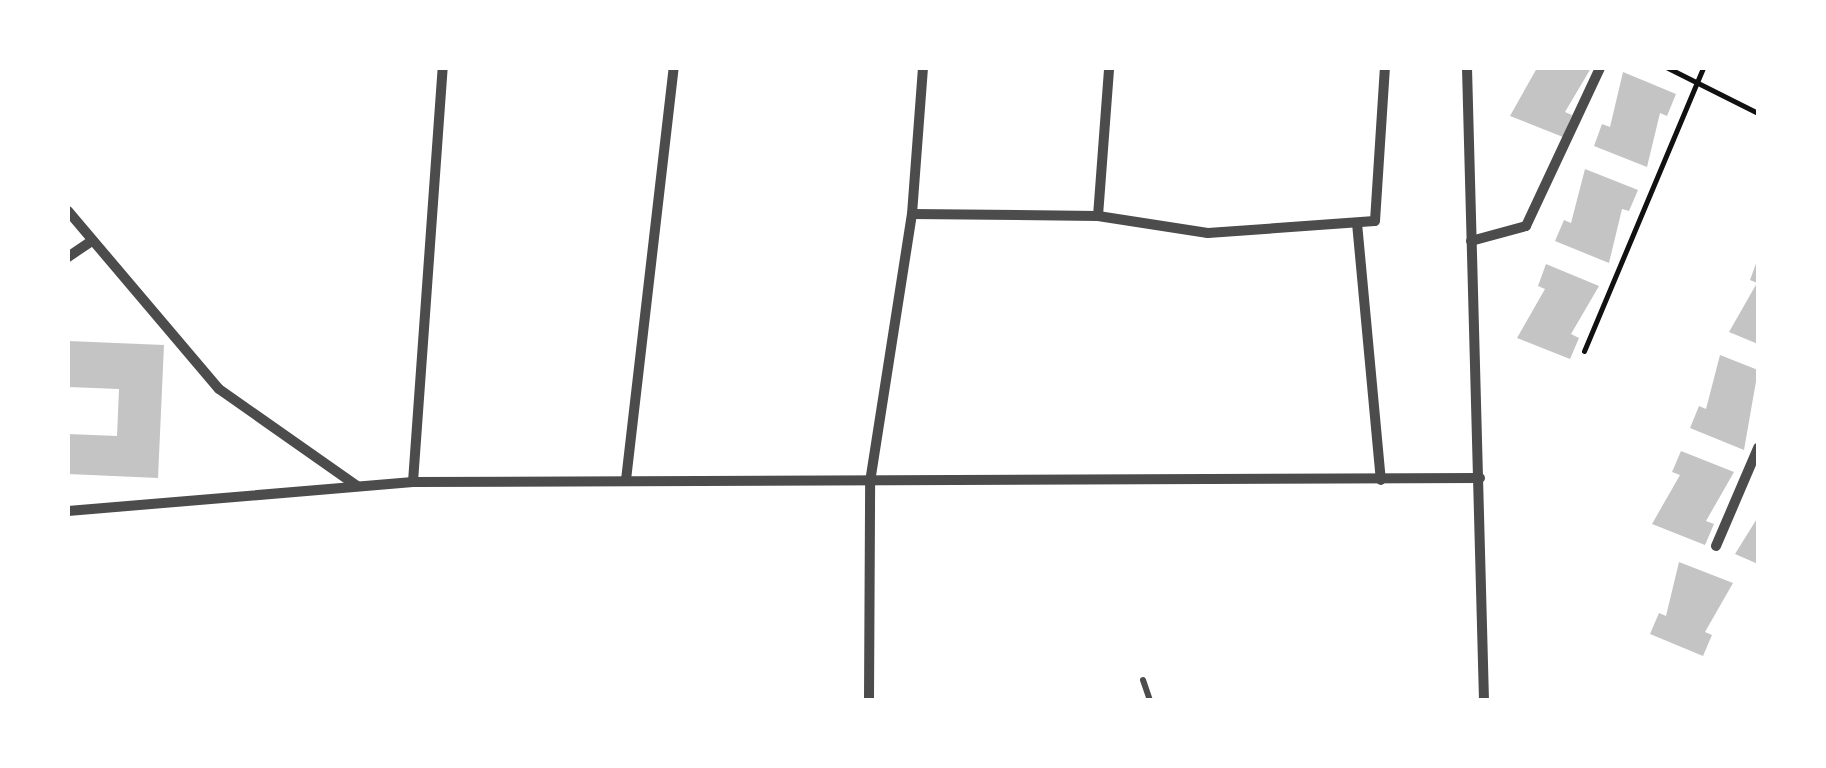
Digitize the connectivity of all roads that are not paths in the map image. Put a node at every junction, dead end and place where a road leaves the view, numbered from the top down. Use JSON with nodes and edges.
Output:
{"nodes":[{"id":1,"x":443,"y":68,"type":"edge"},
{"id":2,"x":674,"y":68,"type":"edge"},
{"id":3,"x":923,"y":68,"type":"edge"},
{"id":4,"x":1109,"y":68,"type":"edge"},
{"id":5,"x":1385,"y":68,"type":"edge"},
{"id":6,"x":1467,"y":68,"type":"edge"},
{"id":7,"x":1600,"y":68,"type":"edge"},
{"id":8,"x":68,"y":211,"type":"edge"},
{"id":9,"x":912,"y":214,"type":"junction"},
{"id":10,"x":1098,"y":216,"type":"junction"},
{"id":11,"x":1357,"y":223,"type":"junction"},
{"id":12,"x":1472,"y":241,"type":"junction"},
{"id":13,"x":89,"y":243,"type":"junction"},
{"id":14,"x":68,"y":257,"type":"edge"},
{"id":15,"x":1758,"y":448,"type":"edge"},
{"id":16,"x":1480,"y":478,"type":"junction"},
{"id":17,"x":626,"y":480,"type":"junction"},
{"id":18,"x":1381,"y":480,"type":"junction"},
{"id":19,"x":413,"y":482,"type":"junction"},
{"id":20,"x":870,"y":482,"type":"junction"},
{"id":21,"x":357,"y":486,"type":"junction"},
{"id":22,"x":68,"y":511,"type":"edge"},
{"id":23,"x":1716,"y":546,"type":"dead end"},
{"id":24,"x":1143,"y":680,"type":"dead end"},
{"id":25,"x":869,"y":700,"type":"edge"},
{"id":26,"x":1150,"y":700,"type":"edge"},
{"id":27,"x":1484,"y":700,"type":"edge"}],
"edges":[{"from":1,"to":19,"type":"street"},
{"from":2,"to":17,"type":"street"},
{"from":3,"to":9,"type":"street"},
{"from":4,"to":10,"type":"street"},
{"from":5,"to":11,"type":"street"},
{"from":6,"to":12,"type":"street"},
{"from":7,"to":12,"type":"street"},
{"from":8,"to":13,"type":"street"},
{"from":9,"to":10,"type":"street"},
{"from":9,"to":20,"type":"street"},
{"from":10,"to":11,"type":"street"},
{"from":11,"to":18,"type":"street"},
{"from":12,"to":16,"type":"street"},
{"from":13,"to":14,"type":"street"},
{"from":13,"to":21,"type":"street"},
{"from":15,"to":23,"type":"street"},
{"from":16,"to":18,"type":"street"},
{"from":16,"to":27,"type":"street"},
{"from":17,"to":19,"type":"street"},
{"from":17,"to":20,"type":"street"},
{"from":18,"to":20,"type":"street"},
{"from":19,"to":21,"type":"street"},
{"from":20,"to":25,"type":"street"},
{"from":21,"to":22,"type":"street"},
{"from":24,"to":26,"type":"lane"}]}
